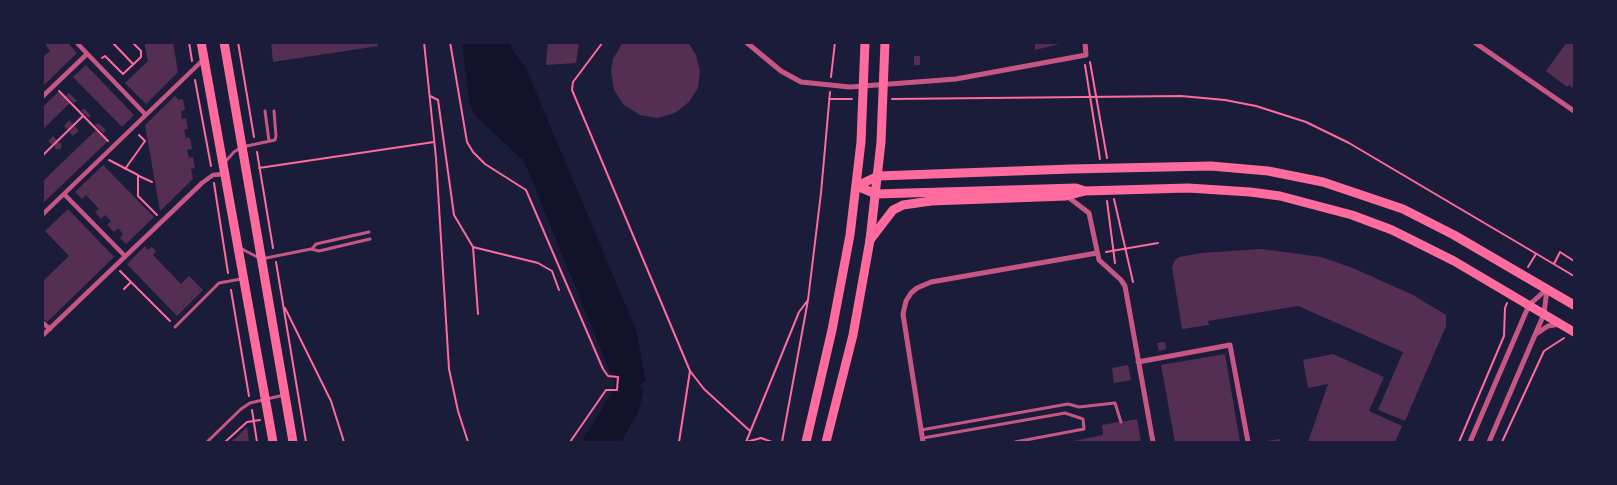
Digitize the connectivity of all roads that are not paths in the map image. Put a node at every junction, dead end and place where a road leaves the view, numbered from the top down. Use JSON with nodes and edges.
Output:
{"nodes":[{"id":1,"x":76,"y":42,"type":"edge"},
{"id":2,"x":201,"y":42,"type":"edge"},
{"id":3,"x":224,"y":42,"type":"edge"},
{"id":4,"x":746,"y":42,"type":"edge"},
{"id":5,"x":865,"y":42,"type":"edge"},
{"id":6,"x":885,"y":42,"type":"edge"},
{"id":7,"x":1085,"y":42,"type":"edge"},
{"id":8,"x":1474,"y":42,"type":"edge"},
{"id":9,"x":753,"y":45,"type":"edge"},
{"id":10,"x":87,"y":54,"type":"junction"},
{"id":11,"x":204,"y":59,"type":"junction"},
{"id":12,"x":42,"y":97,"type":"edge"},
{"id":13,"x":274,"y":111,"type":"dead end"},
{"id":14,"x":1574,"y":111,"type":"edge"},
{"id":15,"x":265,"y":112,"type":"dead end"},
{"id":16,"x":146,"y":115,"type":"junction"},
{"id":17,"x":269,"y":141,"type":"junction"},
{"id":18,"x":242,"y":147,"type":"junction"},
{"id":19,"x":224,"y":169,"type":"junction"},
{"id":20,"x":878,"y":176,"type":"junction"},
{"id":21,"x":857,"y":186,"type":"junction"},
{"id":22,"x":1085,"y":191,"type":"junction"},
{"id":23,"x":64,"y":194,"type":"junction"},
{"id":24,"x":876,"y":194,"type":"junction"},
{"id":25,"x":1066,"y":196,"type":"junction"},
{"id":26,"x":42,"y":215,"type":"edge"},
{"id":27,"x":369,"y":232,"type":"dead end"},
{"id":28,"x":370,"y":239,"type":"dead end"},
{"id":29,"x":870,"y":240,"type":"junction"},
{"id":30,"x":238,"y":246,"type":"junction"},
{"id":31,"x":312,"y":249,"type":"junction"},
{"id":32,"x":1097,"y":253,"type":"junction"},
{"id":33,"x":125,"y":256,"type":"junction"},
{"id":34,"x":261,"y":259,"type":"junction"},
{"id":35,"x":243,"y":279,"type":"junction"},
{"id":36,"x":1547,"y":289,"type":"junction"},
{"id":37,"x":1529,"y":305,"type":"junction"},
{"id":38,"x":1574,"y":305,"type":"edge"},
{"id":39,"x":1544,"y":314,"type":"junction"},
{"id":40,"x":42,"y":322,"type":"edge"},
{"id":41,"x":1561,"y":324,"type":"junction"},
{"id":42,"x":175,"y":326,"type":"road end"},
{"id":43,"x":50,"y":329,"type":"junction"},
{"id":44,"x":1572,"y":330,"type":"edge"},
{"id":45,"x":1535,"y":334,"type":"junction"},
{"id":46,"x":42,"y":336,"type":"edge"},
{"id":47,"x":1138,"y":362,"type":"junction"},
{"id":48,"x":285,"y":395,"type":"junction"},
{"id":49,"x":265,"y":399,"type":"junction"},
{"id":50,"x":1121,"y":422,"type":"dead end"},
{"id":51,"x":921,"y":430,"type":"junction"},
{"id":52,"x":923,"y":440,"type":"edge"},
{"id":53,"x":207,"y":442,"type":"edge"},
{"id":54,"x":273,"y":442,"type":"edge"},
{"id":55,"x":293,"y":442,"type":"edge"},
{"id":56,"x":806,"y":442,"type":"edge"},
{"id":57,"x":826,"y":442,"type":"edge"},
{"id":58,"x":1015,"y":442,"type":"edge"},
{"id":59,"x":1153,"y":442,"type":"edge"},
{"id":60,"x":1248,"y":442,"type":"edge"},
{"id":61,"x":1470,"y":442,"type":"edge"},
{"id":62,"x":1489,"y":442,"type":"edge"}],
"edges":[{"from":1,"to":10,"type":"street"},
{"from":2,"to":11,"type":"main road"},
{"from":3,"to":18,"type":"main road"},
{"from":4,"to":9,"type":"street"},
{"from":5,"to":21,"type":"main road"},
{"from":6,"to":20,"type":"main road"},
{"from":7,"to":9,"type":"street"},
{"from":8,"to":14,"type":"street"},
{"from":10,"to":12,"type":"street"},
{"from":10,"to":16,"type":"street"},
{"from":11,"to":16,"type":"street"},
{"from":11,"to":19,"type":"main road"},
{"from":13,"to":17,"type":"lane"},
{"from":15,"to":17,"type":"lane"},
{"from":16,"to":23,"type":"street"},
{"from":17,"to":18,"type":"lane"},
{"from":18,"to":19,"type":"lane"},
{"from":18,"to":34,"type":"main road"},
{"from":19,"to":30,"type":"main road"},
{"from":19,"to":33,"type":"street"},
{"from":20,"to":21,"type":"main road"},
{"from":20,"to":24,"type":"main road"},
{"from":20,"to":36,"type":"main road"},
{"from":21,"to":24,"type":"main road"},
{"from":21,"to":56,"type":"main road"},
{"from":22,"to":24,"type":"main road"},
{"from":22,"to":25,"type":"main road"},
{"from":22,"to":37,"type":"main road"},
{"from":23,"to":26,"type":"street"},
{"from":23,"to":33,"type":"street"},
{"from":24,"to":29,"type":"main road"},
{"from":25,"to":29,"type":"main road"},
{"from":25,"to":32,"type":"street"},
{"from":27,"to":31,"type":"lane"},
{"from":28,"to":31,"type":"lane"},
{"from":29,"to":57,"type":"main road"},
{"from":30,"to":34,"type":"lane"},
{"from":30,"to":35,"type":"main road"},
{"from":31,"to":34,"type":"lane"},
{"from":32,"to":47,"type":"street"},
{"from":32,"to":51,"type":"street"},
{"from":33,"to":43,"type":"street"},
{"from":34,"to":48,"type":"main road"},
{"from":35,"to":42,"type":"lane"},
{"from":35,"to":49,"type":"main road"},
{"from":36,"to":37,"type":"street"},
{"from":36,"to":38,"type":"main road"},
{"from":36,"to":39,"type":"street"},
{"from":37,"to":39,"type":"main road"},
{"from":37,"to":61,"type":"street"},
{"from":39,"to":41,"type":"main road"},
{"from":39,"to":45,"type":"street"},
{"from":40,"to":43,"type":"street"},
{"from":41,"to":44,"type":"main road"},
{"from":41,"to":45,"type":"street"},
{"from":43,"to":46,"type":"street"},
{"from":45,"to":62,"type":"street"},
{"from":47,"to":59,"type":"street"},
{"from":47,"to":60,"type":"street"},
{"from":48,"to":49,"type":"lane"},
{"from":48,"to":55,"type":"main road"},
{"from":49,"to":53,"type":"lane"},
{"from":49,"to":54,"type":"main road"},
{"from":50,"to":51,"type":"lane"},
{"from":51,"to":52,"type":"street"},
{"from":52,"to":58,"type":"lane"}]}
